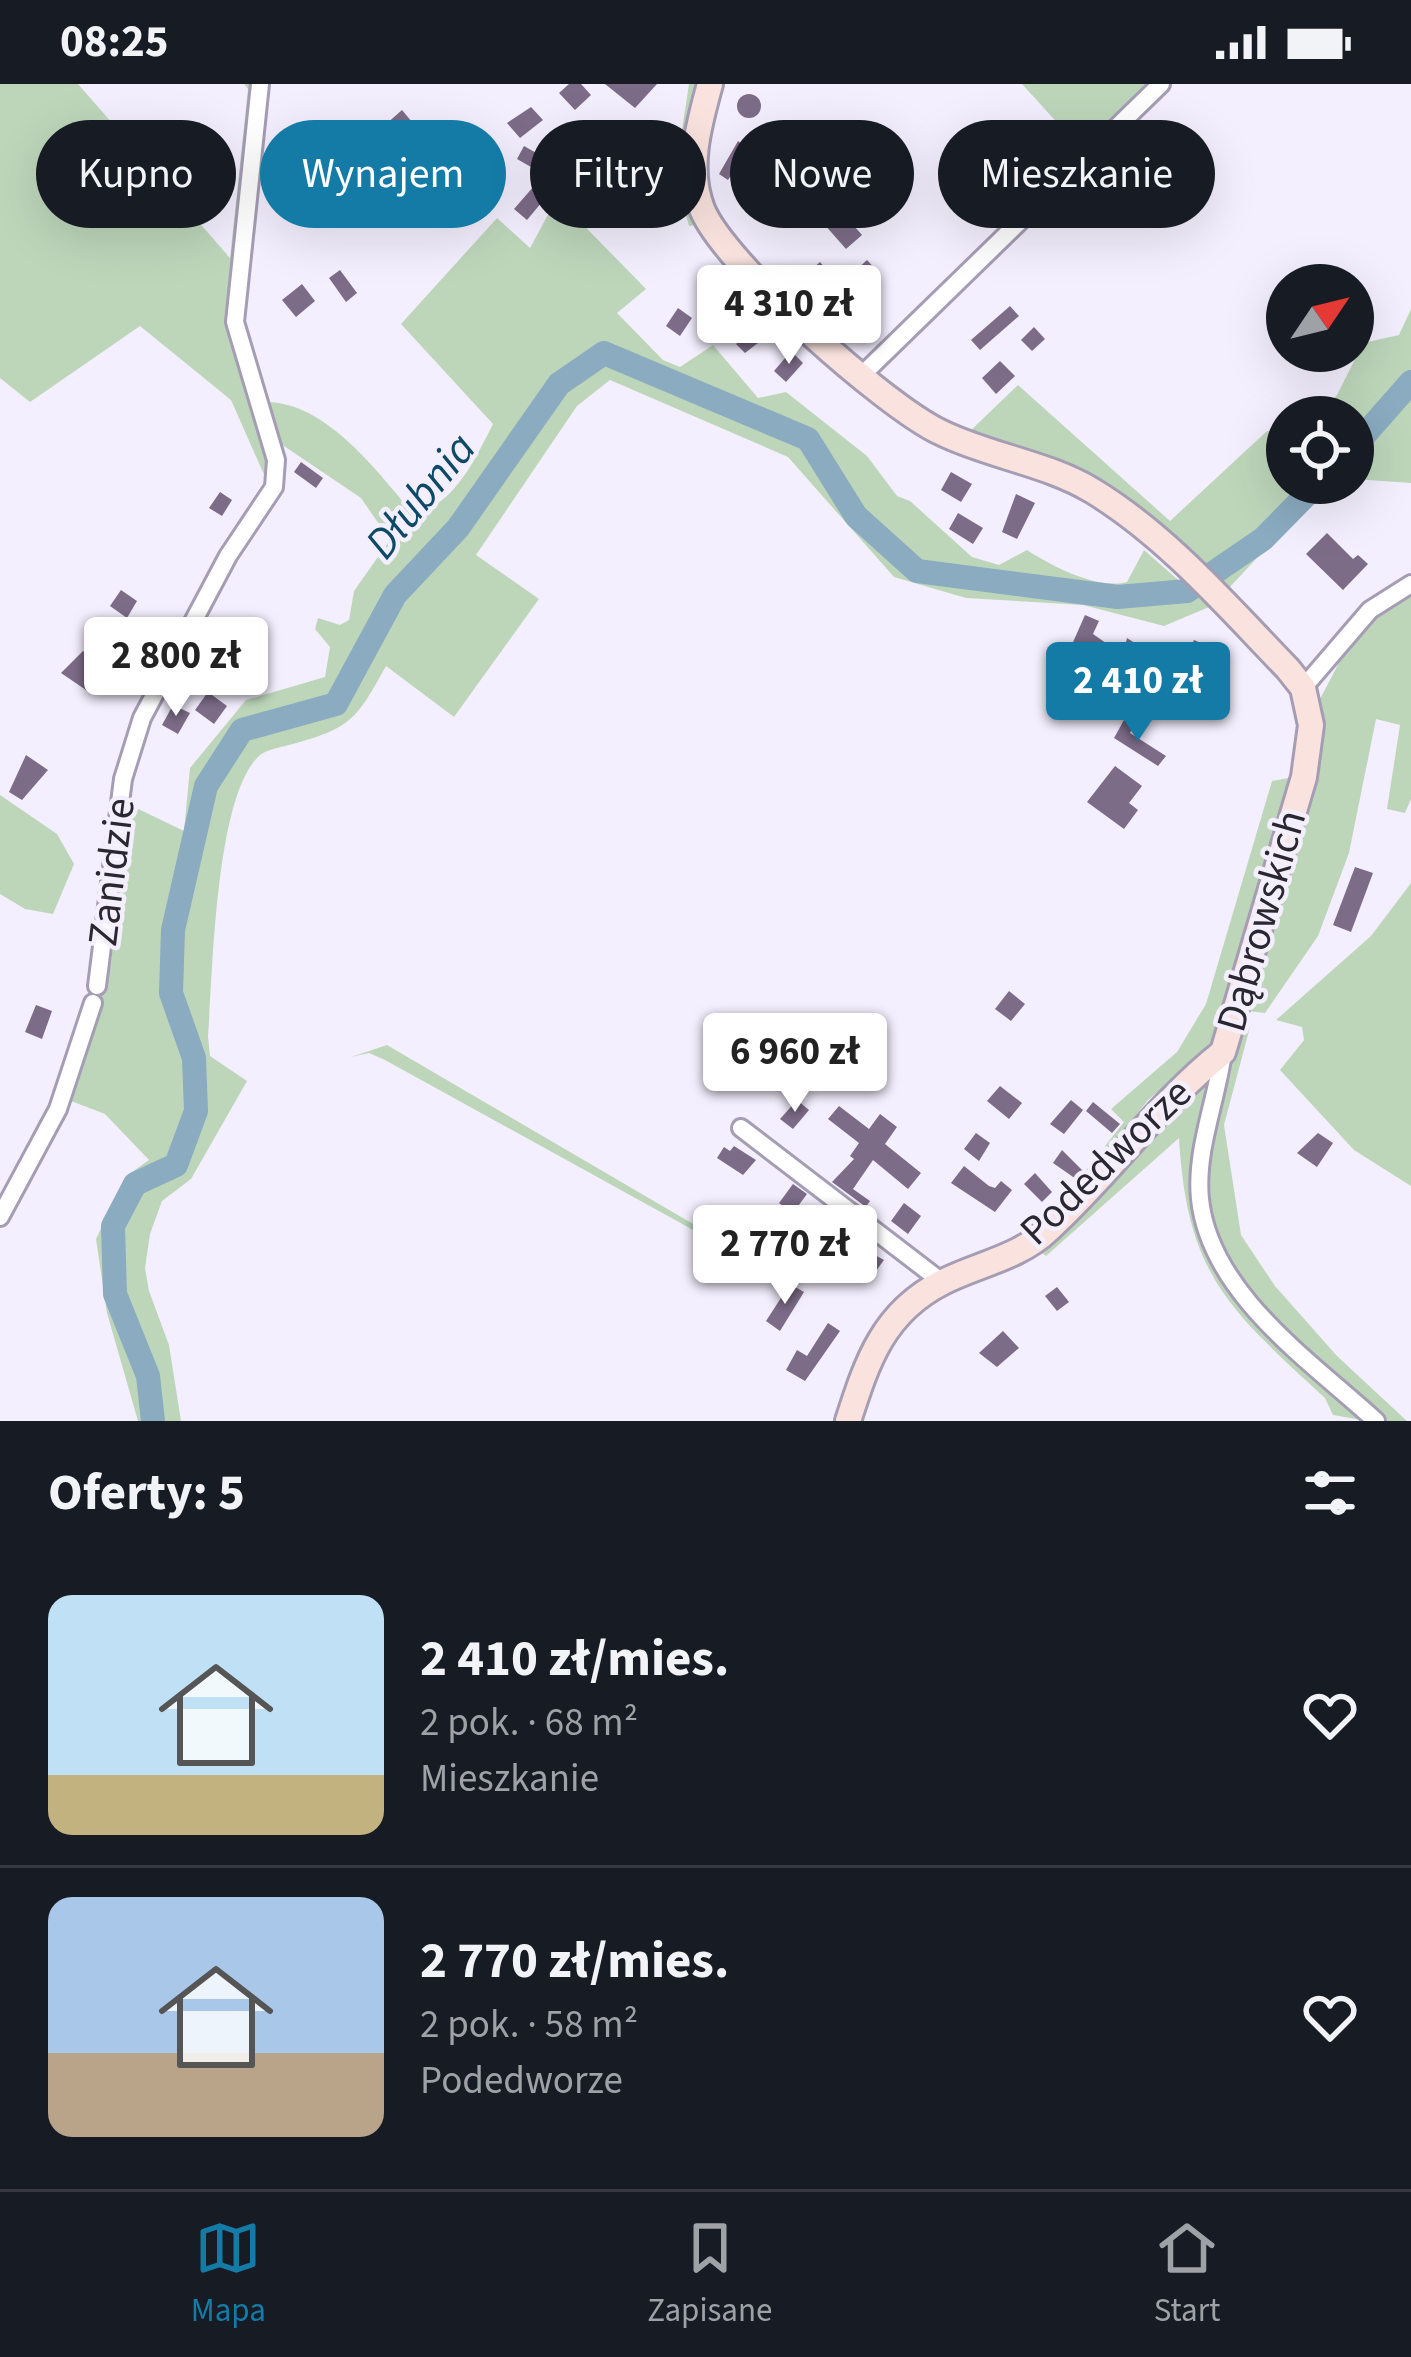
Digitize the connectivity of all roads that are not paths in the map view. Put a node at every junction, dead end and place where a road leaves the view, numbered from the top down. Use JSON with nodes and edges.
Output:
{"nodes":[{"id":1,"x":260,"y":84,"type":"edge"},
{"id":2,"x":710,"y":84,"type":"edge"},
{"id":3,"x":1161,"y":84,"type":"edge"},
{"id":4,"x":862,"y":376,"type":"junction"},
{"id":5,"x":1411,"y":584,"type":"edge"},
{"id":6,"x":1304,"y":688,"type":"junction"},
{"id":7,"x":1223,"y":1052,"type":"junction"},
{"id":8,"x":741,"y":1128,"type":"dead end"},
{"id":9,"x":0,"y":1217,"type":"edge"},
{"id":10,"x":942,"y":1282,"type":"junction"},
{"id":11,"x":848,"y":1421,"type":"edge"},
{"id":12,"x":1376,"y":1421,"type":"edge"}],
"edges":[{"from":1,"to":9,"type":"street","name":"Zanidzie"},
{"from":2,"to":4,"type":"street"},
{"from":3,"to":4,"type":"street"},
{"from":4,"to":6,"type":"street"},
{"from":5,"to":6,"type":"street"},
{"from":6,"to":7,"type":"street","name":"Dąbrowskich"},
{"from":7,"to":10,"type":"street","name":"Podedworze"},
{"from":7,"to":12,"type":"street","name":"Dąbrowskich"},
{"from":8,"to":10,"type":"street"},
{"from":10,"to":11,"type":"street","name":"Podedworze"}]}
